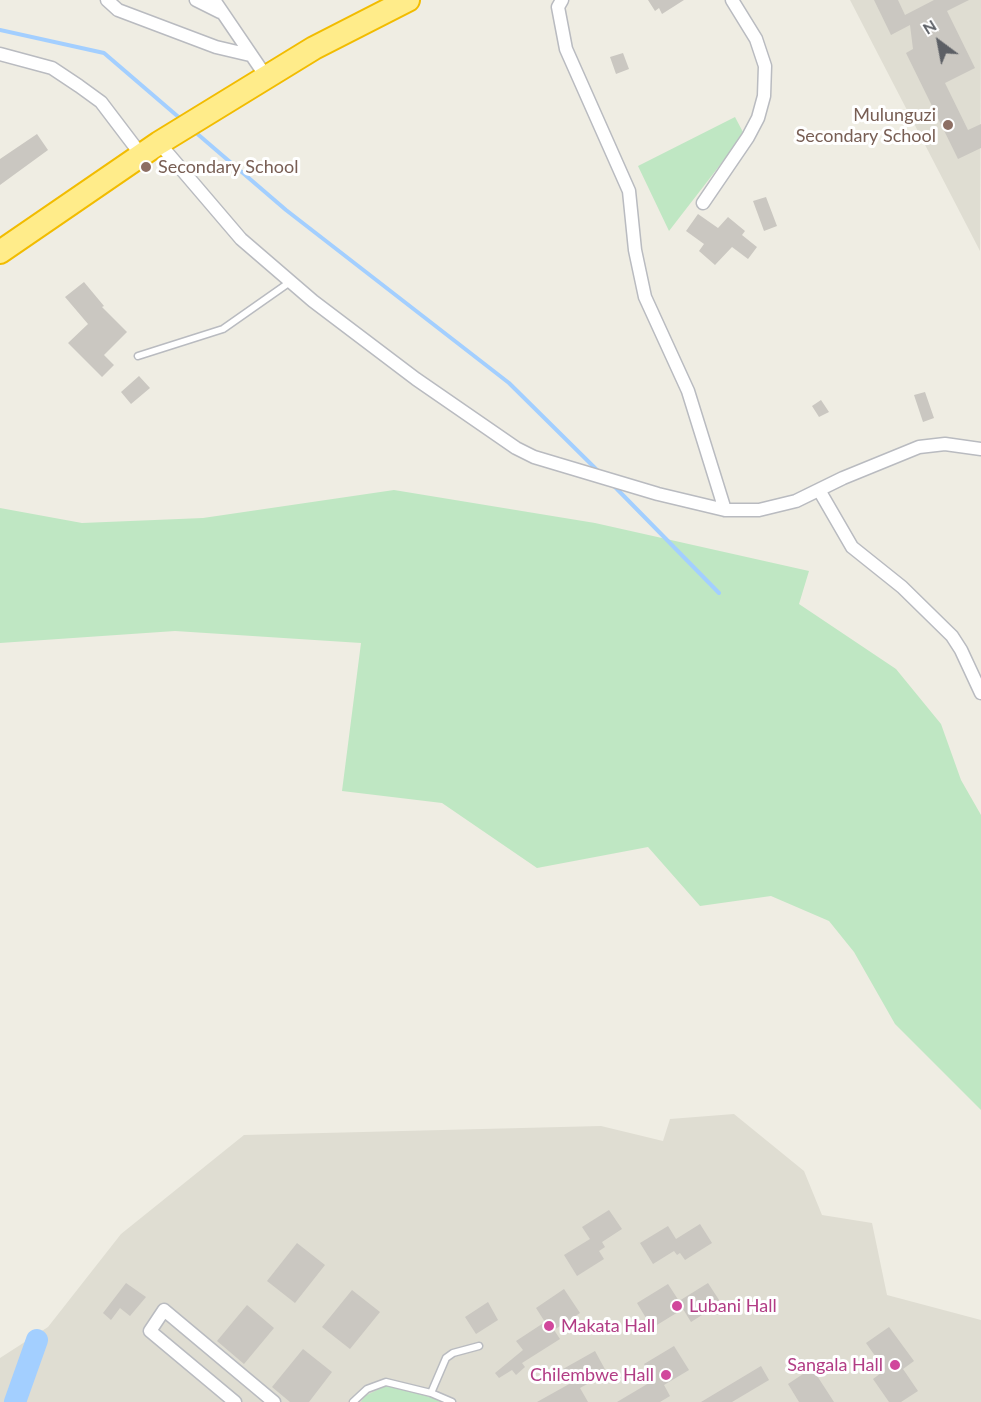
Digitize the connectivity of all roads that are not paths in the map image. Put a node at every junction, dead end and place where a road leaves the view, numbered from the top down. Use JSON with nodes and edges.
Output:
{"nodes":[{"id":1,"x":107,"y":0,"type":"edge"},
{"id":2,"x":196,"y":0,"type":"edge"},
{"id":3,"x":214,"y":0,"type":"edge"},
{"id":4,"x":408,"y":0,"type":"edge"},
{"id":5,"x":562,"y":0,"type":"edge"},
{"id":6,"x":732,"y":0,"type":"edge"},
{"id":7,"x":220,"y":12,"type":"junction"},
{"id":8,"x":0,"y":54,"type":"edge"},
{"id":9,"x":250,"y":55,"type":"junction"},
{"id":10,"x":267,"y":78,"type":"junction"},
{"id":11,"x":151,"y":150,"type":"junction"},
{"id":12,"x":703,"y":203,"type":"dead end"},
{"id":13,"x":0,"y":252,"type":"edge"},
{"id":14,"x":291,"y":281,"type":"junction"},
{"id":15,"x":138,"y":356,"type":"dead end"},
{"id":16,"x":981,"y":449,"type":"edge"},
{"id":17,"x":819,"y":490,"type":"junction"},
{"id":18,"x":725,"y":510,"type":"junction"},
{"id":19,"x":981,"y":693,"type":"edge"},
{"id":20,"x":479,"y":1346,"type":"dead end"},
{"id":21,"x":431,"y":1393,"type":"junction"},
{"id":22,"x":235,"y":1402,"type":"edge"},
{"id":23,"x":274,"y":1402,"type":"edge"},
{"id":24,"x":353,"y":1402,"type":"edge"},
{"id":25,"x":452,"y":1402,"type":"edge"}],
"edges":[{"from":1,"to":9,"type":"street"},
{"from":2,"to":7,"type":"street"},
{"from":3,"to":7,"type":"street"},
{"from":4,"to":10,"type":"highway"},
{"from":5,"to":18,"type":"street"},
{"from":6,"to":12,"type":"street"},
{"from":7,"to":9,"type":"street"},
{"from":8,"to":11,"type":"street"},
{"from":9,"to":10,"type":"street"},
{"from":10,"to":11,"type":"highway"},
{"from":11,"to":13,"type":"highway"},
{"from":11,"to":14,"type":"street"},
{"from":14,"to":15,"type":"lane"},
{"from":14,"to":18,"type":"street"},
{"from":16,"to":17,"type":"street"},
{"from":17,"to":18,"type":"street"},
{"from":17,"to":19,"type":"street"},
{"from":20,"to":21,"type":"lane"},
{"from":21,"to":24,"type":"lane"},
{"from":21,"to":25,"type":"lane"},
{"from":22,"to":23,"type":"street"}]}
